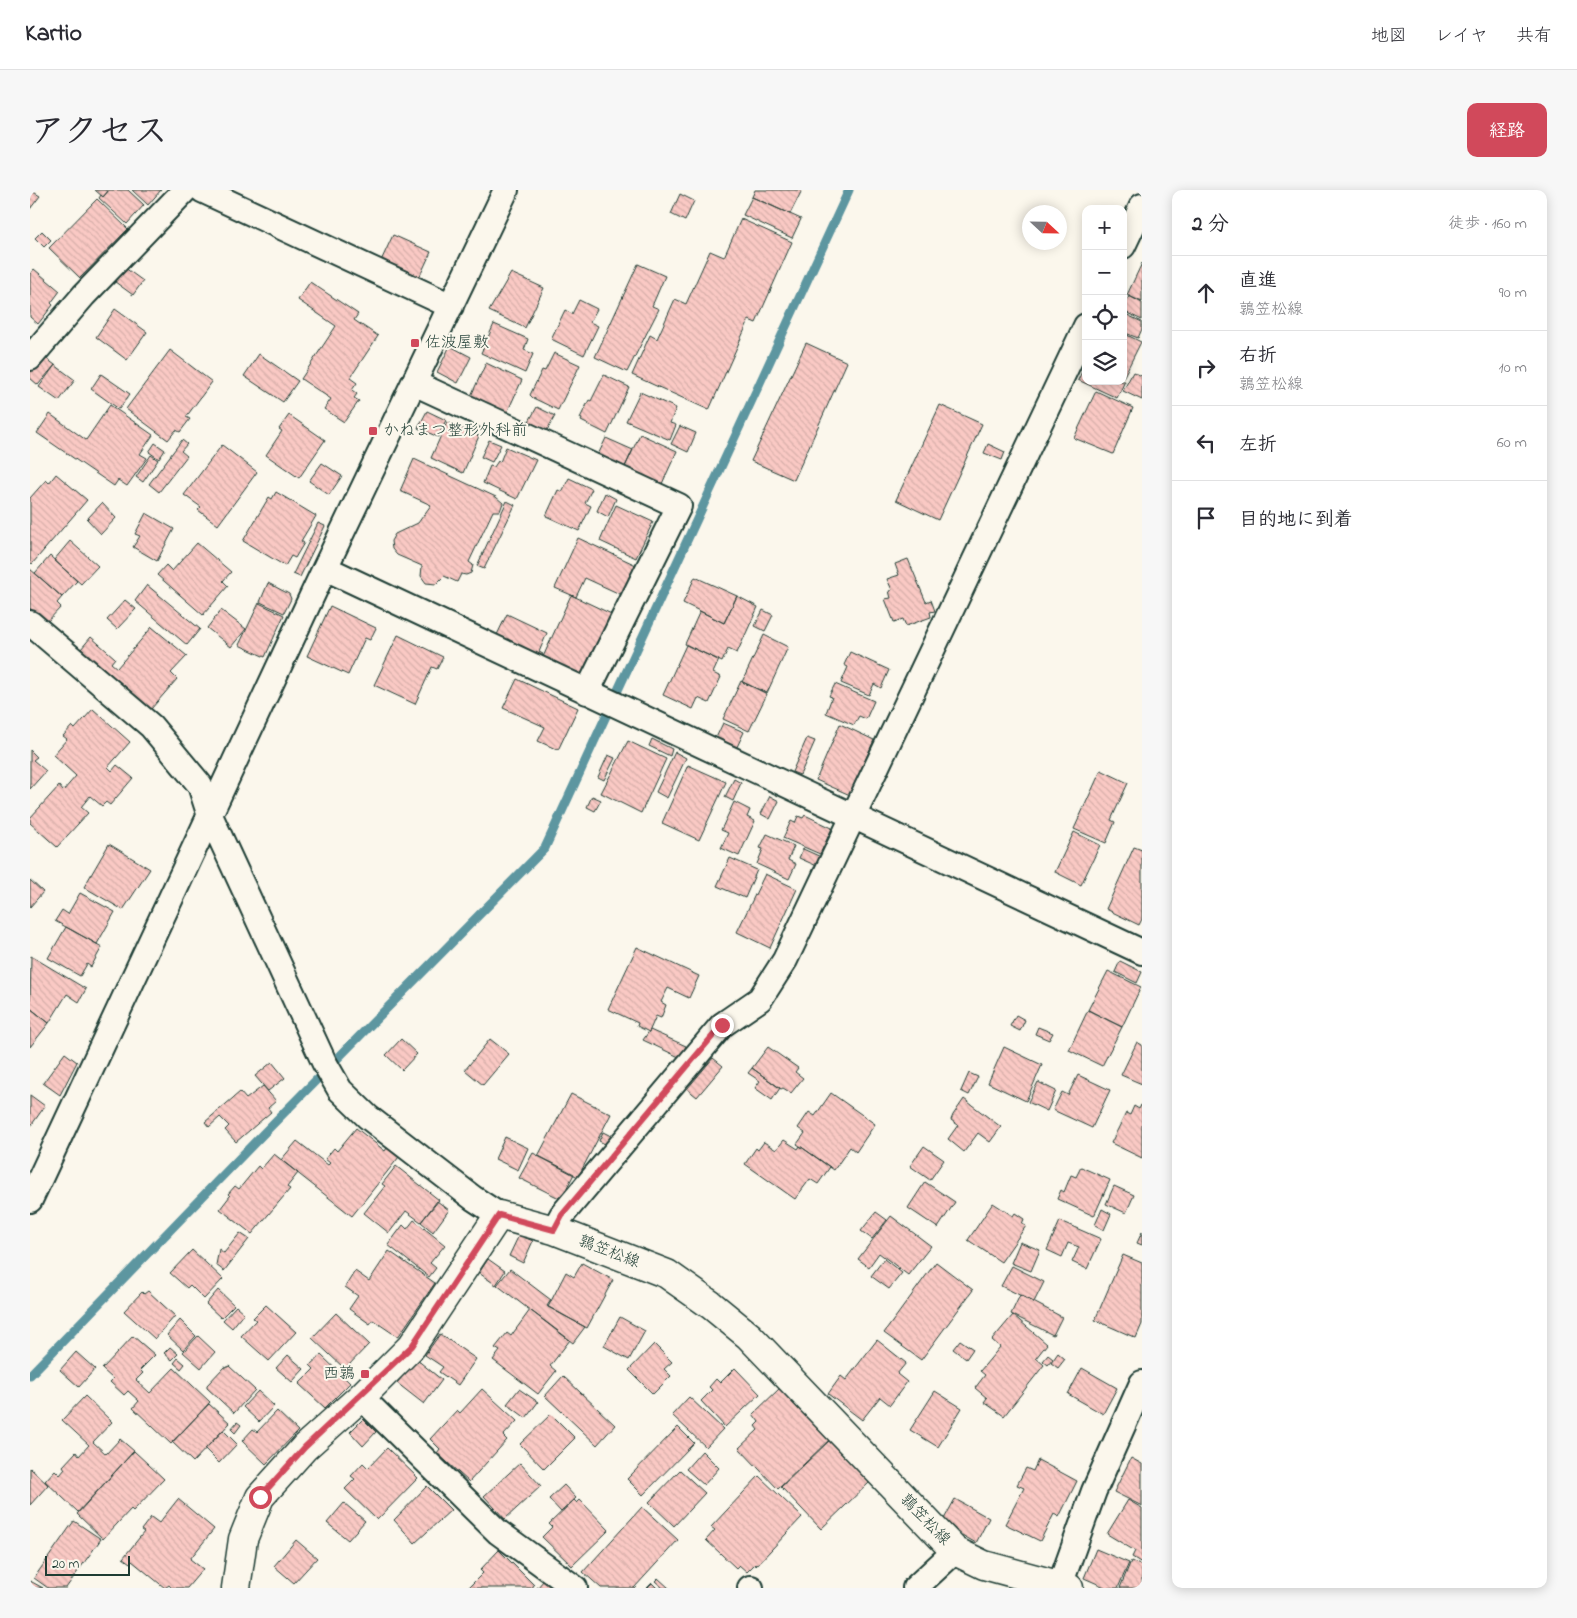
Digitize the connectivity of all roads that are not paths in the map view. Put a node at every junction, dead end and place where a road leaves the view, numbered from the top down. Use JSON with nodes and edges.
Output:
{"nodes":[{"id":1,"x":185,"y":190,"type":"edge"},
{"id":2,"x":202,"y":190,"type":"edge"},
{"id":3,"x":506,"y":190,"type":"edge"},
{"id":4,"x":1142,"y":206,"type":"edge"},
{"id":5,"x":1127,"y":238,"type":"edge"},
{"id":6,"x":451,"y":306,"type":"junction"},
{"id":7,"x":1082,"y":334,"type":"edge"},
{"id":8,"x":30,"y":358,"type":"edge"},
{"id":9,"x":414,"y":383,"type":"junction"},
{"id":10,"x":325,"y":568,"type":"junction"},
{"id":11,"x":30,"y":623,"type":"edge"},
{"id":12,"x":587,"y":692,"type":"junction"},
{"id":13,"x":209,"y":813,"type":"junction"},
{"id":14,"x":854,"y":818,"type":"junction"},
{"id":15,"x":1142,"y":952,"type":"edge"},
{"id":16,"x":30,"y":1200,"type":"edge"},
{"id":17,"x":499,"y":1215,"type":"junction"},
{"id":18,"x":554,"y":1230,"type":"junction"},
{"id":19,"x":1142,"y":1383,"type":"edge"},
{"id":20,"x":361,"y":1397,"type":"junction"},
{"id":21,"x":954,"y":1551,"type":"junction"},
{"id":22,"x":1063,"y":1587,"type":"edge"},
{"id":23,"x":236,"y":1588,"type":"edge"},
{"id":24,"x":575,"y":1588,"type":"edge"},
{"id":25,"x":915,"y":1588,"type":"edge"}],
"edges":[{"from":1,"to":8,"type":"street"},
{"from":2,"to":6,"type":"street"},
{"from":3,"to":6,"type":"street"},
{"from":4,"to":5,"type":"street"},
{"from":6,"to":9,"type":"street"},
{"from":7,"to":14,"type":"street"},
{"from":9,"to":10,"type":"street"},
{"from":9,"to":12,"type":"street"},
{"from":10,"to":12,"type":"street"},
{"from":10,"to":13,"type":"street"},
{"from":11,"to":13,"type":"street"},
{"from":12,"to":14,"type":"street"},
{"from":13,"to":16,"type":"street"},
{"from":13,"to":17,"type":"street"},
{"from":14,"to":15,"type":"street"},
{"from":14,"to":18,"type":"street"},
{"from":17,"to":18,"type":"main road","name":"鶉笠松線"},
{"from":17,"to":20,"type":"main road"},
{"from":18,"to":21,"type":"main road","name":"鶉笠松線"},
{"from":19,"to":22,"type":"street"},
{"from":20,"to":23,"type":"main road"},
{"from":20,"to":24,"type":"street"},
{"from":21,"to":22,"type":"main road","name":"鶉笠松線"},
{"from":21,"to":25,"type":"street"}]}
